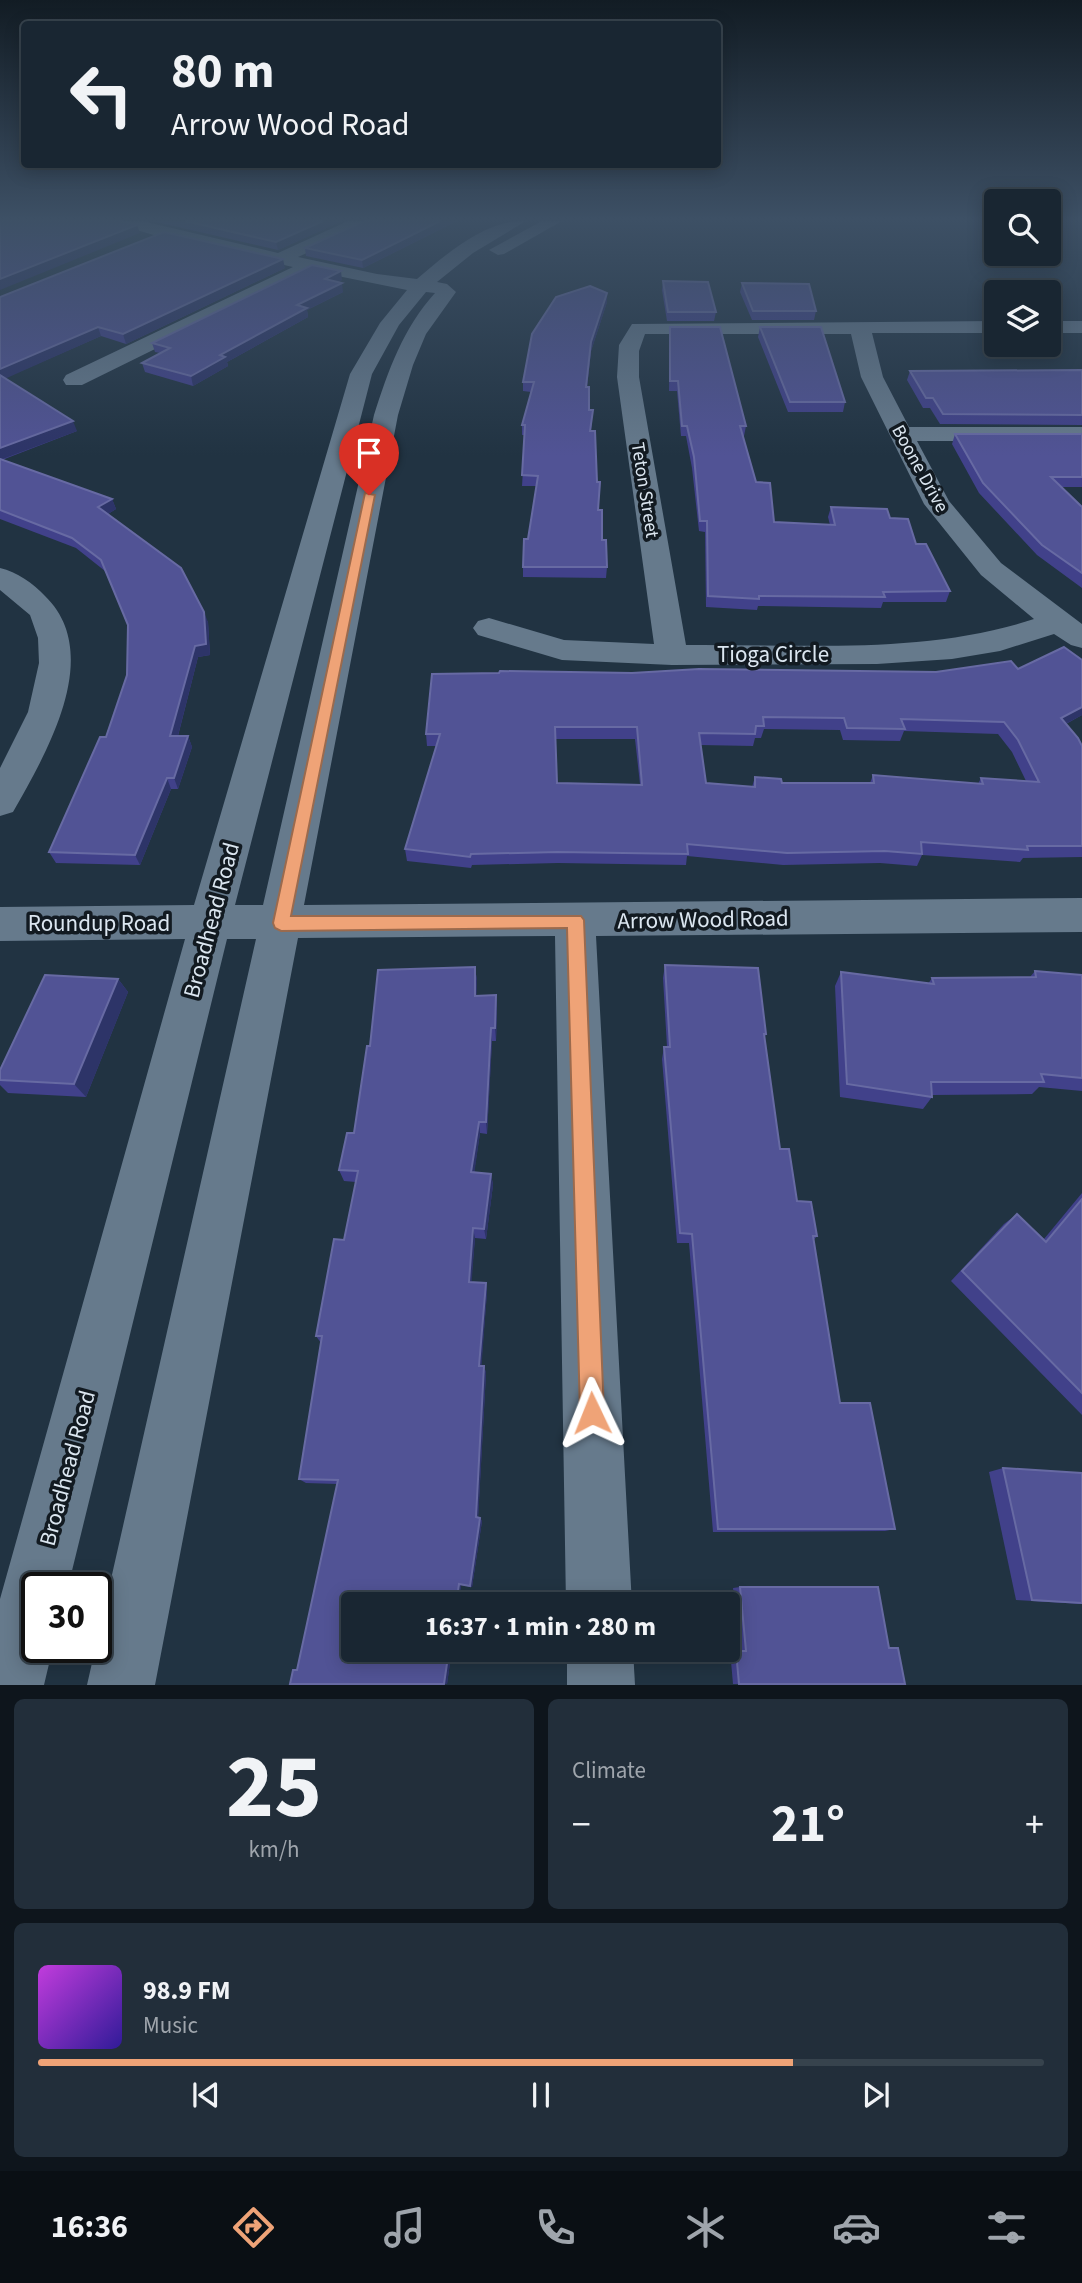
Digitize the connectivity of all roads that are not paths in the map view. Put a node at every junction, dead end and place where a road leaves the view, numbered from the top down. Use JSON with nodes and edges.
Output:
{"nodes":[{"id":1,"x":240,"y":300,"type":"edge"},
{"id":2,"x":410,"y":300,"type":"edge"},
{"id":3,"x":432,"y":300,"type":"edge"},
{"id":4,"x":984,"y":327,"type":"edge"},
{"id":5,"x":1061,"y":327,"type":"edge"},
{"id":6,"x":1082,"y":327,"type":"edge"},
{"id":7,"x":860,"y":328,"type":"junction"},
{"id":8,"x":74,"y":380,"type":"dead end"},
{"id":9,"x":1082,"y":433,"type":"edge"},
{"id":10,"x":901,"y":434,"type":"junction"},
{"id":11,"x":0,"y":577,"type":"edge"},
{"id":12,"x":489,"y":628,"type":"dead end"},
{"id":13,"x":1070,"y":630,"type":"edge"},
{"id":14,"x":673,"y":655,"type":"junction"},
{"id":15,"x":0,"y":802,"type":"edge"},
{"id":16,"x":1082,"y":915,"type":"edge"},
{"id":17,"x":575,"y":920,"type":"junction"},
{"id":18,"x":210,"y":923,"type":"junction"},
{"id":19,"x":281,"y":923,"type":"junction"},
{"id":20,"x":0,"y":924,"type":"edge"},
{"id":21,"x":598,"y":1592,"type":"edge"},
{"id":22,"x":600,"y":1662,"type":"edge"},
{"id":23,"x":10,"y":1685,"type":"edge"},
{"id":24,"x":121,"y":1685,"type":"edge"},
{"id":25,"x":601,"y":1685,"type":"edge"}],
"edges":[{"from":1,"to":8,"type":"street"},
{"from":2,"to":18,"type":"street","name":"Broadhead Road"},
{"from":3,"to":19,"type":"street","name":"Broadhead Road"},
{"from":4,"to":7,"type":"street"},
{"from":5,"to":6,"type":"street"},
{"from":7,"to":10,"type":"street","name":"Boone Drive"},
{"from":7,"to":14,"type":"street","name":"Teton Street"},
{"from":9,"to":10,"type":"street"},
{"from":10,"to":13,"type":"street","name":"Boone Drive"},
{"from":11,"to":15,"type":"street"},
{"from":12,"to":14,"type":"street","name":"Tioga Circle"},
{"from":13,"to":14,"type":"street","name":"Tioga Circle"},
{"from":16,"to":17,"type":"street","name":"Arrow Wood Road"},
{"from":17,"to":19,"type":"street","name":"Arrow Wood Road"},
{"from":17,"to":21,"type":"street"},
{"from":18,"to":19,"type":"street","name":"Roundup Road"},
{"from":18,"to":20,"type":"street","name":"Roundup Road"},
{"from":18,"to":23,"type":"street","name":"Broadhead Road"},
{"from":19,"to":24,"type":"street","name":"Broadhead Road"},
{"from":22,"to":25,"type":"street"}]}
